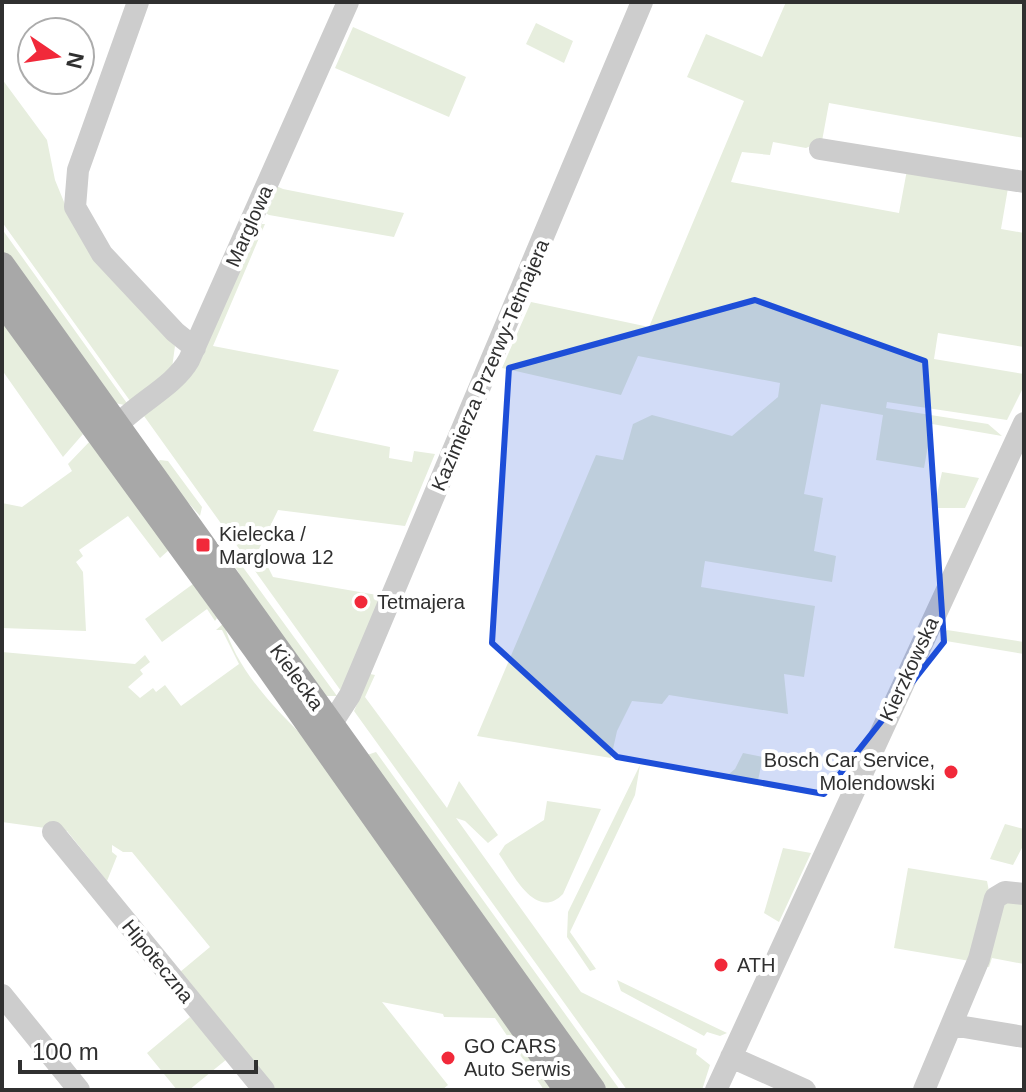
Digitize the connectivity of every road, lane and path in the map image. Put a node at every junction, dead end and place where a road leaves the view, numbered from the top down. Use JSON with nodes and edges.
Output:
{"nodes":[{"id":1,"x":138,"y":2,"type":"edge"},
{"id":2,"x":348,"y":2,"type":"edge"},
{"id":3,"x":642,"y":2,"type":"edge"},
{"id":4,"x":820,"y":149,"type":"dead end"},
{"id":5,"x":1024,"y":182,"type":"edge"},
{"id":6,"x":2,"y":265,"type":"edge"},
{"id":7,"x":2,"y":301,"type":"edge"},
{"id":8,"x":195,"y":348,"type":"junction"},
{"id":9,"x":1024,"y":423,"type":"edge"},
{"id":10,"x":112,"y":436,"type":"junction"},
{"id":11,"x":318,"y":729,"type":"junction"},
{"id":12,"x":53,"y":832,"type":"dead end"},
{"id":13,"x":1024,"y":894,"type":"edge"},
{"id":14,"x":2,"y":995,"type":"edge"},
{"id":15,"x":952,"y":1025,"type":"junction"},
{"id":16,"x":1024,"y":1037,"type":"edge"},
{"id":17,"x":731,"y":1057,"type":"junction"},
{"id":18,"x":79,"y":1090,"type":"edge"},
{"id":19,"x":264,"y":1090,"type":"edge"},
{"id":20,"x":567,"y":1090,"type":"edge"},
{"id":21,"x":593,"y":1090,"type":"edge"},
{"id":22,"x":716,"y":1090,"type":"edge"},
{"id":23,"x":805,"y":1090,"type":"edge"},
{"id":24,"x":924,"y":1090,"type":"edge"}],
"edges":[{"from":1,"to":8,"type":"street"},
{"from":2,"to":8,"type":"street","name":"Marglowa"},
{"from":3,"to":11,"type":"street","name":"Kazimierza Przerwy-Tetmajera"},
{"from":4,"to":5,"type":"street"},
{"from":6,"to":10,"type":"main road","name":"Kielecka"},
{"from":7,"to":10,"type":"main road","name":"Kielecka"},
{"from":8,"to":10,"type":"street","name":"Marglowa"},
{"from":9,"to":17,"type":"street","name":"Kierzkowska"},
{"from":10,"to":11,"type":"main road","name":"Kielecka"},
{"from":11,"to":20,"type":"main road","name":"Kielecka"},
{"from":11,"to":21,"type":"main road","name":"Kielecka"},
{"from":12,"to":19,"type":"street","name":"Hipoteczna"},
{"from":13,"to":15,"type":"street"},
{"from":14,"to":18,"type":"street"},
{"from":15,"to":16,"type":"street"},
{"from":15,"to":24,"type":"street"},
{"from":17,"to":22,"type":"street","name":"Kierzkowska"},
{"from":17,"to":23,"type":"street"}]}
